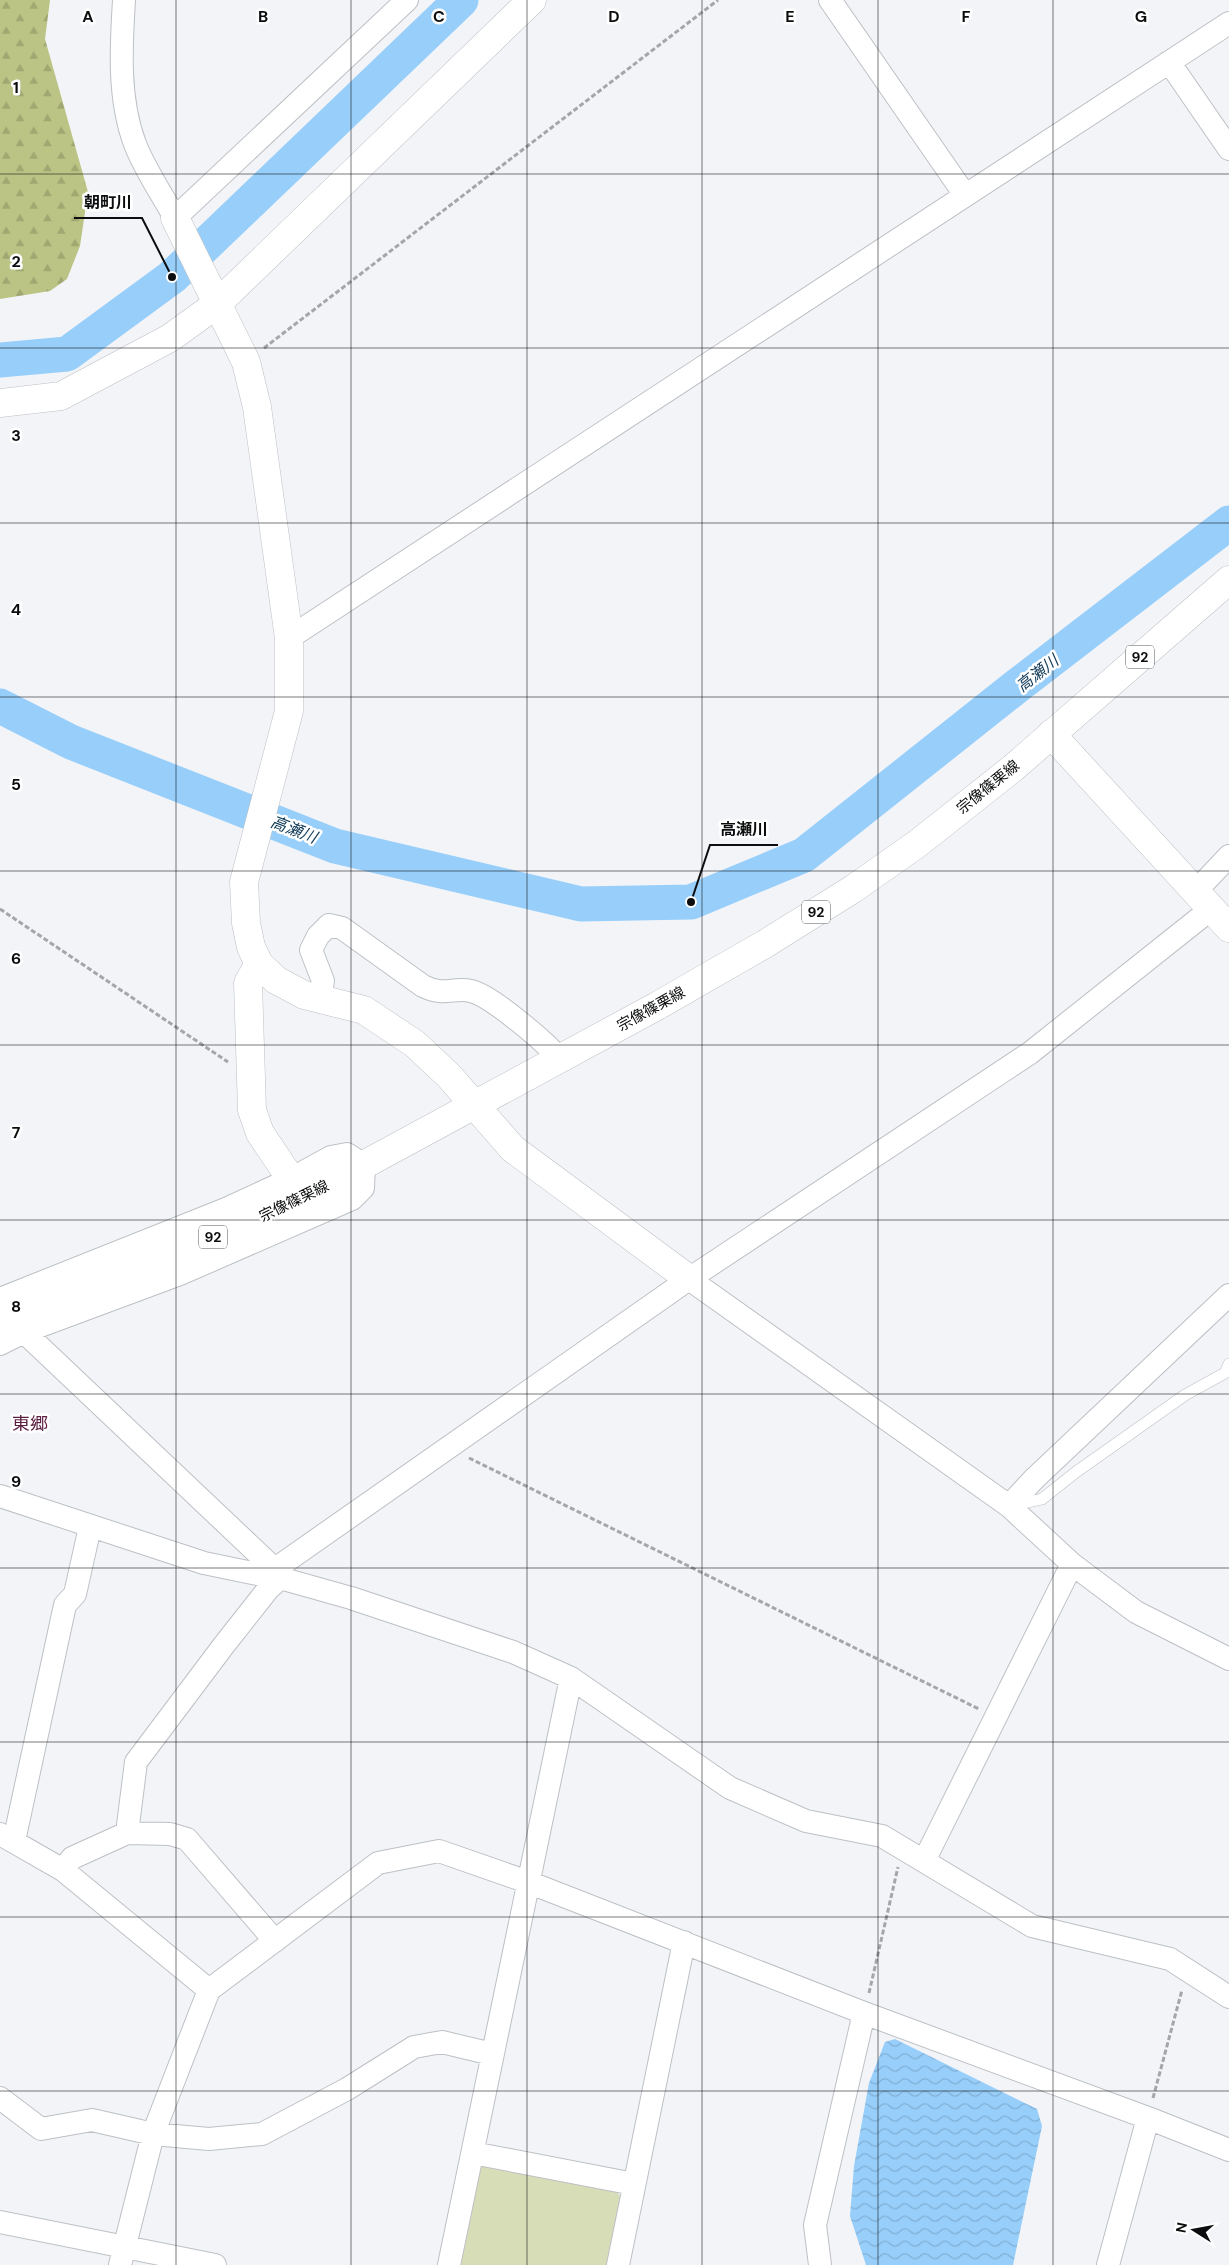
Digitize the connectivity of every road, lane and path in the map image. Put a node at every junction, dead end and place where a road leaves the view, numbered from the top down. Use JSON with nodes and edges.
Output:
{"nodes":[{"id":1,"x":124,"y":0,"type":"edge"},
{"id":2,"x":407,"y":0,"type":"edge"},
{"id":3,"x":532,"y":0,"type":"edge"},
{"id":4,"x":718,"y":0,"type":"edge"},
{"id":5,"x":830,"y":0,"type":"edge"},
{"id":6,"x":1229,"y":23,"type":"edge"},
{"id":7,"x":1169,"y":62,"type":"junction"},
{"id":8,"x":1229,"y":149,"type":"edge"},
{"id":9,"x":965,"y":195,"type":"junction"},
{"id":10,"x":175,"y":218,"type":"junction"},
{"id":11,"x":213,"y":298,"type":"junction"},
{"id":12,"x":246,"y":362,"type":"junction"},
{"id":13,"x":0,"y":403,"type":"edge"},
{"id":14,"x":1229,"y":580,"type":"edge"},
{"id":15,"x":289,"y":638,"type":"junction"},
{"id":16,"x":1051,"y":734,"type":"junction"},
{"id":17,"x":1229,"y":856,"type":"edge"},
{"id":18,"x":0,"y":909,"type":"edge"},
{"id":19,"x":1212,"y":909,"type":"edge"},
{"id":20,"x":259,"y":964,"type":"junction"},
{"id":21,"x":320,"y":998,"type":"junction"},
{"id":22,"x":560,"y":1058,"type":"junction"},
{"id":23,"x":252,"y":1078,"type":"junction"},
{"id":24,"x":474,"y":1105,"type":"junction"},
{"id":25,"x":364,"y":1165,"type":"junction"},
{"id":26,"x":291,"y":1179,"type":"junction"},
{"id":27,"x":690,"y":1279,"type":"junction"},
{"id":28,"x":1229,"y":1295,"type":"edge"},
{"id":29,"x":0,"y":1299,"type":"edge"},
{"id":30,"x":0,"y":1321,"type":"edge"},
{"id":31,"x":24,"y":1332,"type":"junction"},
{"id":32,"x":0,"y":1344,"type":"edge"},
{"id":33,"x":1229,"y":1364,"type":"edge"},
{"id":34,"x":448,"y":1448,"type":"junction"},
{"id":35,"x":0,"y":1496,"type":"edge"},
{"id":36,"x":1009,"y":1506,"type":"junction"},
{"id":37,"x":90,"y":1527,"type":"junction"},
{"id":38,"x":1072,"y":1564,"type":"junction"},
{"id":39,"x":280,"y":1576,"type":"junction"},
{"id":40,"x":1229,"y":1659,"type":"edge"},
{"id":41,"x":571,"y":1678,"type":"junction"},
{"id":42,"x":996,"y":1718,"type":"junction"},
{"id":43,"x":127,"y":1833,"type":"junction"},
{"id":44,"x":7,"y":1838,"type":"edge"},
{"id":45,"x":902,"y":1847,"type":"junction"},
{"id":46,"x":924,"y":1861,"type":"junction"},
{"id":47,"x":63,"y":1870,"type":"junction"},
{"id":48,"x":528,"y":1882,"type":"junction"},
{"id":49,"x":275,"y":1941,"type":"junction"},
{"id":50,"x":684,"y":1942,"type":"junction"},
{"id":51,"x":1187,"y":1970,"type":"junction"},
{"id":52,"x":209,"y":1990,"type":"junction"},
{"id":53,"x":1229,"y":1998,"type":"edge"},
{"id":54,"x":864,"y":2013,"type":"junction"},
{"id":55,"x":492,"y":2054,"type":"junction"},
{"id":56,"x":0,"y":2098,"type":"edge"},
{"id":57,"x":1148,"y":2118,"type":"junction"},
{"id":58,"x":153,"y":2134,"type":"junction"},
{"id":59,"x":1229,"y":2150,"type":"edge"},
{"id":60,"x":473,"y":2153,"type":"junction"},
{"id":61,"x":634,"y":2184,"type":"junction"},
{"id":62,"x":0,"y":2222,"type":"edge"},
{"id":63,"x":122,"y":2256,"type":"edge"},
{"id":64,"x":215,"y":2265,"type":"edge"},
{"id":65,"x":449,"y":2265,"type":"edge"},
{"id":66,"x":618,"y":2265,"type":"edge"},
{"id":67,"x":820,"y":2265,"type":"edge"},
{"id":68,"x":1108,"y":2265,"type":"edge"}],
"edges":[{"from":1,"to":10,"type":"street"},
{"from":2,"to":10,"type":"street"},
{"from":3,"to":11,"type":"street"},
{"from":4,"to":12,"type":"path"},
{"from":5,"to":9,"type":"street"},
{"from":6,"to":7,"type":"street"},
{"from":7,"to":8,"type":"street"},
{"from":7,"to":9,"type":"street"},
{"from":9,"to":15,"type":"street"},
{"from":10,"to":11,"type":"street"},
{"from":11,"to":12,"type":"street"},
{"from":11,"to":13,"type":"street"},
{"from":12,"to":15,"type":"street"},
{"from":14,"to":16,"type":"street","name":"宗像篠栗線","number":"92"},
{"from":15,"to":20,"type":"street"},
{"from":16,"to":19,"type":"street"},
{"from":16,"to":22,"type":"street","name":"宗像篠栗線","number":"92"},
{"from":17,"to":19,"type":"street"},
{"from":18,"to":23,"type":"path"},
{"from":19,"to":27,"type":"street"},
{"from":20,"to":21,"type":"street"},
{"from":20,"to":23,"type":"street"},
{"from":21,"to":22,"type":"street"},
{"from":21,"to":24,"type":"street"},
{"from":22,"to":24,"type":"street","name":"宗像篠栗線","number":"92"},
{"from":23,"to":26,"type":"street"},
{"from":24,"to":25,"type":"street","name":"宗像篠栗線","number":"92"},
{"from":24,"to":27,"type":"street"},
{"from":25,"to":26,"type":"street"},
{"from":25,"to":30,"type":"street","name":"宗像篠栗線","number":"92"},
{"from":25,"to":31,"type":"street"},
{"from":26,"to":29,"type":"street"},
{"from":27,"to":34,"type":"street"},
{"from":27,"to":36,"type":"street"},
{"from":28,"to":36,"type":"street"},
{"from":31,"to":32,"type":"street"},
{"from":31,"to":39,"type":"street"},
{"from":33,"to":36,"type":"lane"},
{"from":34,"to":39,"type":"street"},
{"from":34,"to":42,"type":"path"},
{"from":35,"to":37,"type":"street"},
{"from":36,"to":38,"type":"street"},
{"from":37,"to":39,"type":"street"},
{"from":37,"to":44,"type":"street"},
{"from":38,"to":40,"type":"street"},
{"from":38,"to":42,"type":"street"},
{"from":39,"to":41,"type":"street"},
{"from":39,"to":43,"type":"street"},
{"from":41,"to":45,"type":"street"},
{"from":41,"to":48,"type":"street"},
{"from":42,"to":46,"type":"street"},
{"from":43,"to":47,"type":"street"},
{"from":43,"to":49,"type":"street"},
{"from":44,"to":47,"type":"street"},
{"from":45,"to":46,"type":"street"},
{"from":45,"to":54,"type":"path"},
{"from":46,"to":51,"type":"street"},
{"from":47,"to":52,"type":"street"},
{"from":48,"to":49,"type":"street"},
{"from":48,"to":50,"type":"street"},
{"from":48,"to":55,"type":"street"},
{"from":49,"to":52,"type":"street"},
{"from":50,"to":54,"type":"street"},
{"from":50,"to":61,"type":"street"},
{"from":51,"to":53,"type":"street"},
{"from":51,"to":57,"type":"path"},
{"from":52,"to":58,"type":"street"},
{"from":54,"to":57,"type":"street"},
{"from":54,"to":67,"type":"street"},
{"from":55,"to":58,"type":"street"},
{"from":55,"to":60,"type":"street"},
{"from":56,"to":58,"type":"street"},
{"from":57,"to":59,"type":"street"},
{"from":57,"to":68,"type":"street"},
{"from":58,"to":63,"type":"street"},
{"from":60,"to":61,"type":"street"},
{"from":60,"to":65,"type":"street"},
{"from":61,"to":66,"type":"street"},
{"from":62,"to":63,"type":"street"},
{"from":63,"to":64,"type":"street"}]}
